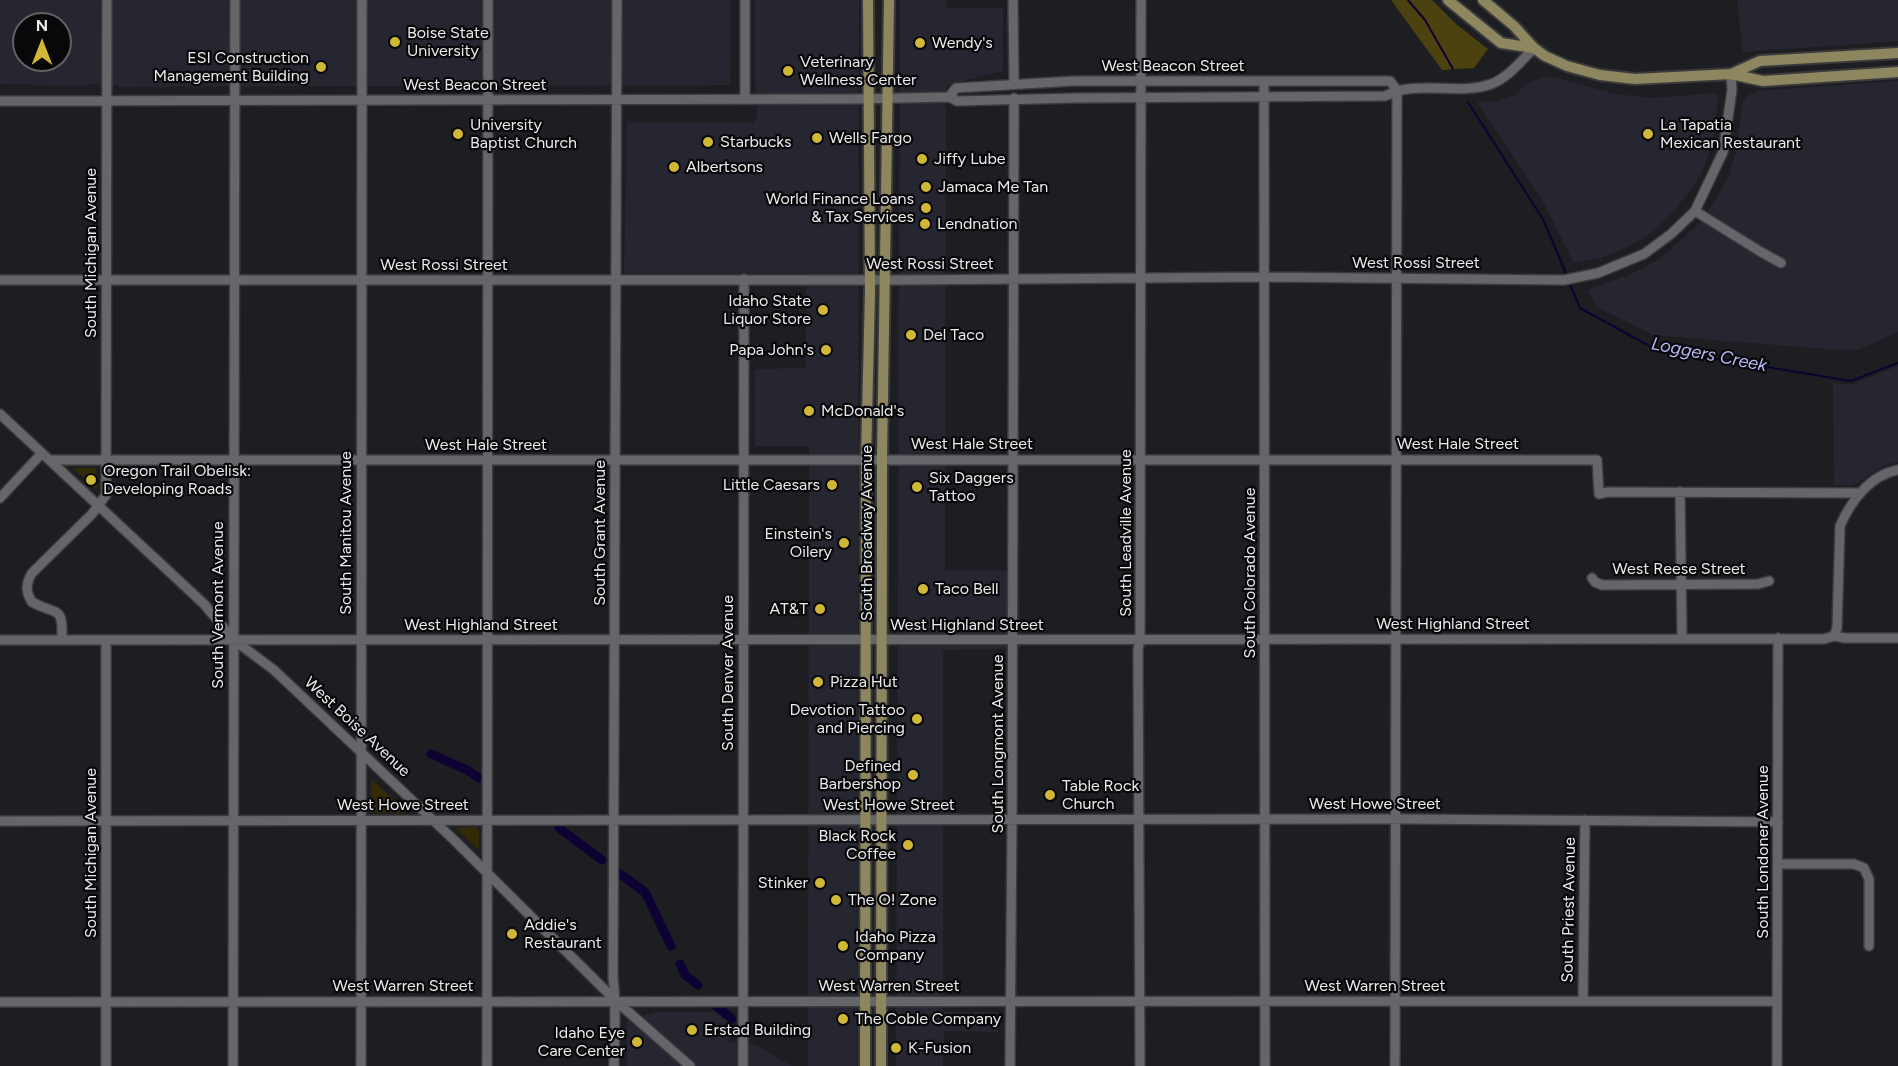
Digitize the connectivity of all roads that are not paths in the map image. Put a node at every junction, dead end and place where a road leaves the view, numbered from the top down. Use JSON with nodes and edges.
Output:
{"nodes":[{"id":1,"x":107,"y":0,"type":"edge"},
{"id":2,"x":235,"y":0,"type":"edge"},
{"id":3,"x":362,"y":0,"type":"edge"},
{"id":4,"x":488,"y":0,"type":"edge"},
{"id":5,"x":616,"y":0,"type":"edge"},
{"id":6,"x":745,"y":0,"type":"edge"},
{"id":7,"x":868,"y":0,"type":"edge"},
{"id":8,"x":889,"y":0,"type":"edge"},
{"id":9,"x":1013,"y":0,"type":"edge"},
{"id":10,"x":1141,"y":0,"type":"edge"},
{"id":11,"x":1448,"y":0,"type":"edge"},
{"id":12,"x":1483,"y":0,"type":"edge"},
{"id":13,"x":1534,"y":48,"type":"junction"},
{"id":14,"x":1898,"y":53,"type":"edge"},
{"id":15,"x":1898,"y":72,"type":"edge"},
{"id":16,"x":1731,"y":74,"type":"junction"},
{"id":17,"x":1140,"y":81,"type":"junction"},
{"id":18,"x":1264,"y":81,"type":"junction"},
{"id":19,"x":1014,"y":83,"type":"junction"},
{"id":20,"x":1397,"y":90,"type":"junction"},
{"id":21,"x":949,"y":97,"type":"junction"},
{"id":22,"x":1264,"y":97,"type":"junction"},
{"id":23,"x":889,"y":98,"type":"junction"},
{"id":24,"x":1014,"y":98,"type":"junction"},
{"id":25,"x":1140,"y":98,"type":"junction"},
{"id":26,"x":488,"y":99,"type":"junction"},
{"id":27,"x":616,"y":99,"type":"junction"},
{"id":28,"x":745,"y":99,"type":"junction"},
{"id":29,"x":869,"y":99,"type":"junction"},
{"id":30,"x":0,"y":100,"type":"edge"},
{"id":31,"x":107,"y":100,"type":"junction"},
{"id":32,"x":235,"y":100,"type":"junction"},
{"id":33,"x":362,"y":100,"type":"junction"},
{"id":34,"x":1695,"y":211,"type":"junction"},
{"id":35,"x":1781,"y":263,"type":"dead end"},
{"id":36,"x":1264,"y":277,"type":"junction"},
{"id":37,"x":744,"y":279,"type":"junction"},
{"id":38,"x":1014,"y":279,"type":"junction"},
{"id":39,"x":1141,"y":279,"type":"junction"},
{"id":40,"x":1395,"y":279,"type":"junction"},
{"id":41,"x":0,"y":280,"type":"edge"},
{"id":42,"x":106,"y":280,"type":"junction"},
{"id":43,"x":234,"y":280,"type":"junction"},
{"id":44,"x":361,"y":280,"type":"junction"},
{"id":45,"x":489,"y":280,"type":"junction"},
{"id":46,"x":616,"y":280,"type":"junction"},
{"id":47,"x":870,"y":280,"type":"junction"},
{"id":48,"x":885,"y":280,"type":"junction"},
{"id":49,"x":0,"y":414,"type":"edge"},
{"id":50,"x":46,"y":457,"type":"junction"},
{"id":51,"x":744,"y":459,"type":"junction"},
{"id":52,"x":866,"y":459,"type":"junction"},
{"id":53,"x":882,"y":459,"type":"junction"},
{"id":54,"x":1013,"y":459,"type":"junction"},
{"id":55,"x":1141,"y":459,"type":"junction"},
{"id":56,"x":1265,"y":459,"type":"junction"},
{"id":57,"x":1396,"y":459,"type":"junction"},
{"id":58,"x":106,"y":460,"type":"junction"},
{"id":59,"x":233,"y":460,"type":"junction"},
{"id":60,"x":361,"y":460,"type":"junction"},
{"id":61,"x":488,"y":460,"type":"junction"},
{"id":62,"x":616,"y":460,"type":"junction"},
{"id":63,"x":1898,"y":470,"type":"edge"},
{"id":64,"x":1680,"y":492,"type":"junction"},
{"id":65,"x":1860,"y":493,"type":"junction"},
{"id":66,"x":0,"y":498,"type":"edge"},
{"id":67,"x":100,"y":505,"type":"junction"},
{"id":68,"x":1592,"y":578,"type":"dead end"},
{"id":69,"x":1769,"y":581,"type":"dead end"},
{"id":70,"x":1681,"y":584,"type":"junction"},
{"id":71,"x":1834,"y":636,"type":"junction"},
{"id":72,"x":1898,"y":638,"type":"edge"},
{"id":73,"x":0,"y":639,"type":"edge"},
{"id":74,"x":62,"y":639,"type":"junction"},
{"id":75,"x":1013,"y":639,"type":"junction"},
{"id":76,"x":1140,"y":639,"type":"junction"},
{"id":77,"x":1265,"y":639,"type":"junction"},
{"id":78,"x":1395,"y":639,"type":"junction"},
{"id":79,"x":1682,"y":639,"type":"junction"},
{"id":80,"x":1778,"y":639,"type":"junction"},
{"id":81,"x":106,"y":640,"type":"junction"},
{"id":82,"x":234,"y":640,"type":"junction"},
{"id":83,"x":361,"y":640,"type":"junction"},
{"id":84,"x":488,"y":640,"type":"junction"},
{"id":85,"x":615,"y":640,"type":"junction"},
{"id":86,"x":743,"y":640,"type":"junction"},
{"id":87,"x":866,"y":640,"type":"junction"},
{"id":88,"x":882,"y":640,"type":"junction"},
{"id":89,"x":361,"y":752,"type":"junction"},
{"id":90,"x":1140,"y":819,"type":"junction"},
{"id":91,"x":1265,"y":819,"type":"junction"},
{"id":92,"x":1395,"y":819,"type":"junction"},
{"id":93,"x":361,"y":820,"type":"junction"},
{"id":94,"x":434,"y":820,"type":"junction"},
{"id":95,"x":487,"y":820,"type":"junction"},
{"id":96,"x":615,"y":820,"type":"junction"},
{"id":97,"x":743,"y":820,"type":"junction"},
{"id":98,"x":865,"y":820,"type":"junction"},
{"id":99,"x":881,"y":820,"type":"junction"},
{"id":100,"x":1012,"y":820,"type":"junction"},
{"id":101,"x":1585,"y":820,"type":"junction"},
{"id":102,"x":0,"y":821,"type":"edge"},
{"id":103,"x":106,"y":821,"type":"junction"},
{"id":104,"x":233,"y":821,"type":"junction"},
{"id":105,"x":1778,"y":822,"type":"junction"},
{"id":106,"x":1778,"y":864,"type":"junction"},
{"id":107,"x":486,"y":873,"type":"junction"},
{"id":108,"x":1869,"y":946,"type":"dead end"},
{"id":109,"x":233,"y":1001,"type":"junction"},
{"id":110,"x":361,"y":1001,"type":"junction"},
{"id":111,"x":487,"y":1001,"type":"junction"},
{"id":112,"x":616,"y":1001,"type":"junction"},
{"id":113,"x":743,"y":1001,"type":"junction"},
{"id":114,"x":865,"y":1001,"type":"junction"},
{"id":115,"x":881,"y":1001,"type":"junction"},
{"id":116,"x":1011,"y":1001,"type":"junction"},
{"id":117,"x":1140,"y":1001,"type":"junction"},
{"id":118,"x":1265,"y":1001,"type":"junction"},
{"id":119,"x":1395,"y":1001,"type":"junction"},
{"id":120,"x":1583,"y":1001,"type":"junction"},
{"id":121,"x":1777,"y":1001,"type":"junction"},
{"id":122,"x":0,"y":1002,"type":"edge"},
{"id":123,"x":106,"y":1002,"type":"junction"},
{"id":124,"x":106,"y":1066,"type":"edge"},
{"id":125,"x":233,"y":1066,"type":"edge"},
{"id":126,"x":361,"y":1066,"type":"edge"},
{"id":127,"x":487,"y":1066,"type":"edge"},
{"id":128,"x":614,"y":1066,"type":"edge"},
{"id":129,"x":690,"y":1066,"type":"edge"},
{"id":130,"x":743,"y":1066,"type":"edge"},
{"id":131,"x":865,"y":1066,"type":"edge"},
{"id":132,"x":881,"y":1066,"type":"edge"},
{"id":133,"x":1010,"y":1066,"type":"edge"},
{"id":134,"x":1140,"y":1066,"type":"edge"},
{"id":135,"x":1265,"y":1066,"type":"edge"},
{"id":136,"x":1395,"y":1066,"type":"edge"},
{"id":137,"x":1777,"y":1066,"type":"edge"}],
"edges":[{"from":1,"to":31,"type":"street","name":"South Michigan Avenue"},
{"from":2,"to":32,"type":"street","name":"South Vermont Avenue"},
{"from":3,"to":33,"type":"street","name":"South Manitou Avenue"},
{"from":4,"to":26,"type":"street"},
{"from":5,"to":27,"type":"street","name":"South Grant Avenue"},
{"from":6,"to":28,"type":"street"},
{"from":7,"to":29,"type":"main road","name":"South Broadway Avenue"},
{"from":8,"to":23,"type":"main road","name":"South Broadway Avenue"},
{"from":9,"to":19,"type":"street"},
{"from":10,"to":17,"type":"street","name":"South Leadville Avenue"},
{"from":11,"to":13,"type":"main road"},
{"from":12,"to":13,"type":"main road"},
{"from":13,"to":16,"type":"main road"},
{"from":13,"to":20,"type":"street","name":"West Beacon Street"},
{"from":14,"to":16,"type":"main road"},
{"from":15,"to":16,"type":"main road"},
{"from":16,"to":34,"type":"street","name":"West Rossi Street"},
{"from":17,"to":18,"type":"street","name":"West Beacon Street"},
{"from":17,"to":19,"type":"street","name":"West Beacon Street"},
{"from":17,"to":25,"type":"street","name":"South Leadville Avenue"},
{"from":18,"to":20,"type":"street","name":"West Beacon Street"},
{"from":18,"to":22,"type":"street","name":"South Colorado Avenue"},
{"from":19,"to":21,"type":"street","name":"West Beacon Street"},
{"from":20,"to":22,"type":"street","name":"West Beacon Street"},
{"from":20,"to":40,"type":"street"},
{"from":21,"to":23,"type":"street","name":"West Beacon Street"},
{"from":21,"to":24,"type":"street","name":"West Beacon Street"},
{"from":22,"to":25,"type":"street","name":"West Beacon Street"},
{"from":22,"to":36,"type":"street","name":"South Colorado Avenue"},
{"from":23,"to":29,"type":"street","name":"West Beacon Street"},
{"from":23,"to":48,"type":"main road","name":"South Broadway Avenue"},
{"from":24,"to":25,"type":"street","name":"West Beacon Street"},
{"from":24,"to":38,"type":"street","name":"South Longmont Avenue"},
{"from":25,"to":39,"type":"street","name":"South Leadville Avenue"},
{"from":26,"to":27,"type":"street","name":"West Beacon Street"},
{"from":26,"to":33,"type":"street","name":"West Beacon Street"},
{"from":26,"to":45,"type":"street"},
{"from":27,"to":28,"type":"street","name":"West Beacon Street"},
{"from":27,"to":46,"type":"street","name":"South Grant Avenue"},
{"from":28,"to":29,"type":"street","name":"West Beacon Street"},
{"from":29,"to":47,"type":"main road","name":"South Broadway Avenue"},
{"from":30,"to":31,"type":"street","name":"West Beacon Street"},
{"from":31,"to":32,"type":"street","name":"West Beacon Street"},
{"from":31,"to":42,"type":"street","name":"South Michigan Avenue"},
{"from":32,"to":33,"type":"street","name":"West Beacon Street"},
{"from":32,"to":43,"type":"street","name":"South Vermont Avenue"},
{"from":33,"to":44,"type":"street","name":"South Manitou Avenue"},
{"from":34,"to":35,"type":"street"},
{"from":34,"to":40,"type":"street","name":"West Rossi Street"},
{"from":36,"to":39,"type":"street","name":"West Rossi Street"},
{"from":36,"to":40,"type":"street","name":"West Rossi Street"},
{"from":36,"to":56,"type":"street","name":"South Colorado Avenue"},
{"from":37,"to":46,"type":"street","name":"West Rossi Street"},
{"from":37,"to":47,"type":"street","name":"West Rossi Street"},
{"from":37,"to":51,"type":"street","name":"South Denver Avenue"},
{"from":38,"to":39,"type":"street","name":"West Rossi Street"},
{"from":38,"to":48,"type":"street","name":"West Rossi Street"},
{"from":38,"to":54,"type":"street","name":"South Longmont Avenue"},
{"from":39,"to":55,"type":"street","name":"South Leadville Avenue"},
{"from":40,"to":57,"type":"street"},
{"from":41,"to":42,"type":"street","name":"West Rossi Street"},
{"from":42,"to":43,"type":"street","name":"West Rossi Street"},
{"from":42,"to":58,"type":"street","name":"South Michigan Avenue"},
{"from":43,"to":44,"type":"street","name":"West Rossi Street"},
{"from":43,"to":59,"type":"street","name":"South Vermont Avenue"},
{"from":44,"to":45,"type":"street","name":"West Rossi Street"},
{"from":44,"to":60,"type":"street","name":"South Manitou Avenue"},
{"from":45,"to":46,"type":"street","name":"West Rossi Street"},
{"from":45,"to":61,"type":"street"},
{"from":46,"to":62,"type":"street","name":"South Grant Avenue"},
{"from":47,"to":48,"type":"street","name":"West Rossi Street"},
{"from":47,"to":52,"type":"main road","name":"South Broadway Avenue"},
{"from":48,"to":53,"type":"main road","name":"South Broadway Avenue"},
{"from":49,"to":50,"type":"street","name":"West Boise Avenue"},
{"from":50,"to":58,"type":"street","name":"West Hale Street"},
{"from":50,"to":66,"type":"street"},
{"from":50,"to":67,"type":"street","name":"West Boise Avenue"},
{"from":51,"to":52,"type":"street","name":"West Hale Street"},
{"from":51,"to":62,"type":"street","name":"West Hale Street"},
{"from":51,"to":86,"type":"street","name":"South Denver Avenue"},
{"from":52,"to":53,"type":"street","name":"West Hale Street"},
{"from":52,"to":87,"type":"main road","name":"South Broadway Avenue"},
{"from":53,"to":54,"type":"street","name":"West Hale Street"},
{"from":53,"to":88,"type":"main road","name":"South Broadway Avenue"},
{"from":54,"to":55,"type":"street","name":"West Hale Street"},
{"from":54,"to":75,"type":"street","name":"South Longmont Avenue"},
{"from":55,"to":56,"type":"street","name":"West Hale Street"},
{"from":55,"to":76,"type":"street","name":"South Leadville Avenue"},
{"from":56,"to":57,"type":"street","name":"West Hale Street"},
{"from":56,"to":77,"type":"street","name":"South Colorado Avenue"},
{"from":57,"to":64,"type":"street","name":"West Hale Street"},
{"from":57,"to":78,"type":"street"},
{"from":58,"to":59,"type":"street","name":"West Hale Street"},
{"from":58,"to":67,"type":"street","name":"South Michigan Avenue"},
{"from":59,"to":60,"type":"street","name":"West Hale Street"},
{"from":59,"to":82,"type":"street","name":"South Vermont Avenue"},
{"from":60,"to":61,"type":"street","name":"West Hale Street"},
{"from":60,"to":83,"type":"street","name":"South Manitou Avenue"},
{"from":61,"to":62,"type":"street","name":"West Hale Street"},
{"from":61,"to":84,"type":"street"},
{"from":62,"to":85,"type":"street","name":"South Grant Avenue"},
{"from":63,"to":65,"type":"street"},
{"from":64,"to":65,"type":"street","name":"West Hale Street"},
{"from":64,"to":70,"type":"street"},
{"from":65,"to":71,"type":"street"},
{"from":67,"to":74,"type":"street"},
{"from":67,"to":82,"type":"street","name":"West Boise Avenue"},
{"from":68,"to":70,"type":"street","name":"West Reese Street"},
{"from":69,"to":70,"type":"street","name":"West Reese Street"},
{"from":70,"to":79,"type":"street"},
{"from":71,"to":72,"type":"street","name":"West Highland Street"},
{"from":71,"to":80,"type":"street","name":"West Highland Street"},
{"from":73,"to":74,"type":"street","name":"West Highland Street"},
{"from":74,"to":81,"type":"street","name":"West Highland Street"},
{"from":75,"to":76,"type":"street","name":"West Highland Street"},
{"from":75,"to":88,"type":"street","name":"West Highland Street"},
{"from":75,"to":100,"type":"street","name":"South Longmont Avenue"},
{"from":76,"to":77,"type":"street","name":"West Highland Street"},
{"from":76,"to":90,"type":"street","name":"South Leadville Avenue"},
{"from":77,"to":78,"type":"street","name":"West Highland Street"},
{"from":77,"to":91,"type":"street","name":"South Colorado Avenue"},
{"from":78,"to":79,"type":"street","name":"West Highland Street"},
{"from":78,"to":92,"type":"street"},
{"from":79,"to":80,"type":"street","name":"West Highland Street"},
{"from":80,"to":105,"type":"street","name":"South Londoner Avenue"},
{"from":81,"to":82,"type":"street","name":"West Highland Street"},
{"from":81,"to":103,"type":"street","name":"South Michigan Avenue"},
{"from":82,"to":83,"type":"street","name":"West Highland Street"},
{"from":82,"to":89,"type":"street","name":"West Boise Avenue"},
{"from":82,"to":104,"type":"street","name":"South Vermont Avenue"},
{"from":83,"to":84,"type":"street","name":"West Highland Street"},
{"from":83,"to":89,"type":"street","name":"South Manitou Avenue"},
{"from":84,"to":85,"type":"street","name":"West Highland Street"},
{"from":84,"to":95,"type":"street"},
{"from":85,"to":86,"type":"street","name":"West Highland Street"},
{"from":85,"to":96,"type":"street","name":"South Grant Avenue"},
{"from":86,"to":87,"type":"street","name":"West Highland Street"},
{"from":86,"to":97,"type":"street","name":"South Denver Avenue"},
{"from":87,"to":88,"type":"street","name":"West Highland Street"},
{"from":87,"to":98,"type":"main road","name":"South Broadway Avenue"},
{"from":88,"to":99,"type":"main road","name":"South Broadway Avenue"},
{"from":89,"to":93,"type":"street","name":"South Manitou Avenue"},
{"from":89,"to":94,"type":"street","name":"West Boise Avenue"},
{"from":90,"to":91,"type":"street","name":"West Howe Street"},
{"from":90,"to":100,"type":"street","name":"West Howe Street"},
{"from":90,"to":117,"type":"street","name":"South Leadville Avenue"},
{"from":91,"to":92,"type":"street","name":"West Howe Street"},
{"from":91,"to":118,"type":"street","name":"South Colorado Avenue"},
{"from":92,"to":101,"type":"street","name":"West Howe Street"},
{"from":92,"to":119,"type":"street"},
{"from":93,"to":94,"type":"street","name":"West Howe Street"},
{"from":93,"to":104,"type":"street","name":"West Howe Street"},
{"from":93,"to":110,"type":"street","name":"South Manitou Avenue"},
{"from":94,"to":95,"type":"street","name":"West Howe Street"},
{"from":94,"to":107,"type":"street","name":"West Boise Avenue"},
{"from":95,"to":96,"type":"street","name":"West Howe Street"},
{"from":95,"to":107,"type":"street"},
{"from":96,"to":97,"type":"street","name":"West Howe Street"},
{"from":96,"to":112,"type":"street","name":"South Grant Avenue"},
{"from":97,"to":98,"type":"street","name":"West Howe Street"},
{"from":97,"to":113,"type":"street","name":"South Denver Avenue"},
{"from":98,"to":99,"type":"street","name":"West Howe Street"},
{"from":98,"to":114,"type":"main road","name":"South Broadway Avenue"},
{"from":99,"to":100,"type":"street","name":"West Howe Street"},
{"from":99,"to":115,"type":"main road","name":"South Broadway Avenue"},
{"from":100,"to":116,"type":"street","name":"South Longmont Avenue"},
{"from":101,"to":105,"type":"street","name":"West Howe Street"},
{"from":101,"to":120,"type":"street","name":"South Priest Avenue"},
{"from":102,"to":103,"type":"street","name":"West Howe Street"},
{"from":103,"to":104,"type":"street","name":"West Howe Street"},
{"from":103,"to":123,"type":"street","name":"South Michigan Avenue"},
{"from":104,"to":109,"type":"street","name":"South Vermont Avenue"},
{"from":105,"to":106,"type":"street","name":"South Londoner Avenue"},
{"from":106,"to":108,"type":"street"},
{"from":106,"to":121,"type":"street","name":"South Londoner Avenue"},
{"from":107,"to":111,"type":"street"},
{"from":107,"to":112,"type":"street","name":"West Boise Avenue"},
{"from":109,"to":110,"type":"street","name":"West Warren Street"},
{"from":109,"to":123,"type":"street","name":"West Warren Street"},
{"from":109,"to":125,"type":"street","name":"South Vermont Avenue"},
{"from":110,"to":111,"type":"street","name":"West Warren Street"},
{"from":110,"to":126,"type":"street","name":"South Manitou Avenue"},
{"from":111,"to":112,"type":"street","name":"West Warren Street"},
{"from":111,"to":127,"type":"street"},
{"from":112,"to":113,"type":"street","name":"West Warren Street"},
{"from":112,"to":128,"type":"street","name":"South Grant Avenue"},
{"from":112,"to":129,"type":"street","name":"West Boise Avenue"},
{"from":113,"to":114,"type":"street","name":"West Warren Street"},
{"from":113,"to":130,"type":"street","name":"South Denver Avenue"},
{"from":114,"to":115,"type":"street","name":"West Warren Street"},
{"from":114,"to":131,"type":"main road","name":"South Broadway Avenue"},
{"from":115,"to":116,"type":"street","name":"West Warren Street"},
{"from":115,"to":132,"type":"main road","name":"South Broadway Avenue"},
{"from":116,"to":117,"type":"street","name":"West Warren Street"},
{"from":116,"to":133,"type":"street","name":"South Longmont Avenue"},
{"from":117,"to":118,"type":"street","name":"West Warren Street"},
{"from":117,"to":134,"type":"street","name":"South Leadville Avenue"},
{"from":118,"to":119,"type":"street","name":"West Warren Street"},
{"from":118,"to":135,"type":"street","name":"South Colorado Avenue"},
{"from":119,"to":120,"type":"street","name":"West Warren Street"},
{"from":119,"to":136,"type":"street"},
{"from":120,"to":121,"type":"street","name":"West Warren Street"},
{"from":121,"to":137,"type":"street","name":"South Londoner Avenue"},
{"from":122,"to":123,"type":"street","name":"West Warren Street"},
{"from":123,"to":124,"type":"street","name":"South Michigan Avenue"}]}
